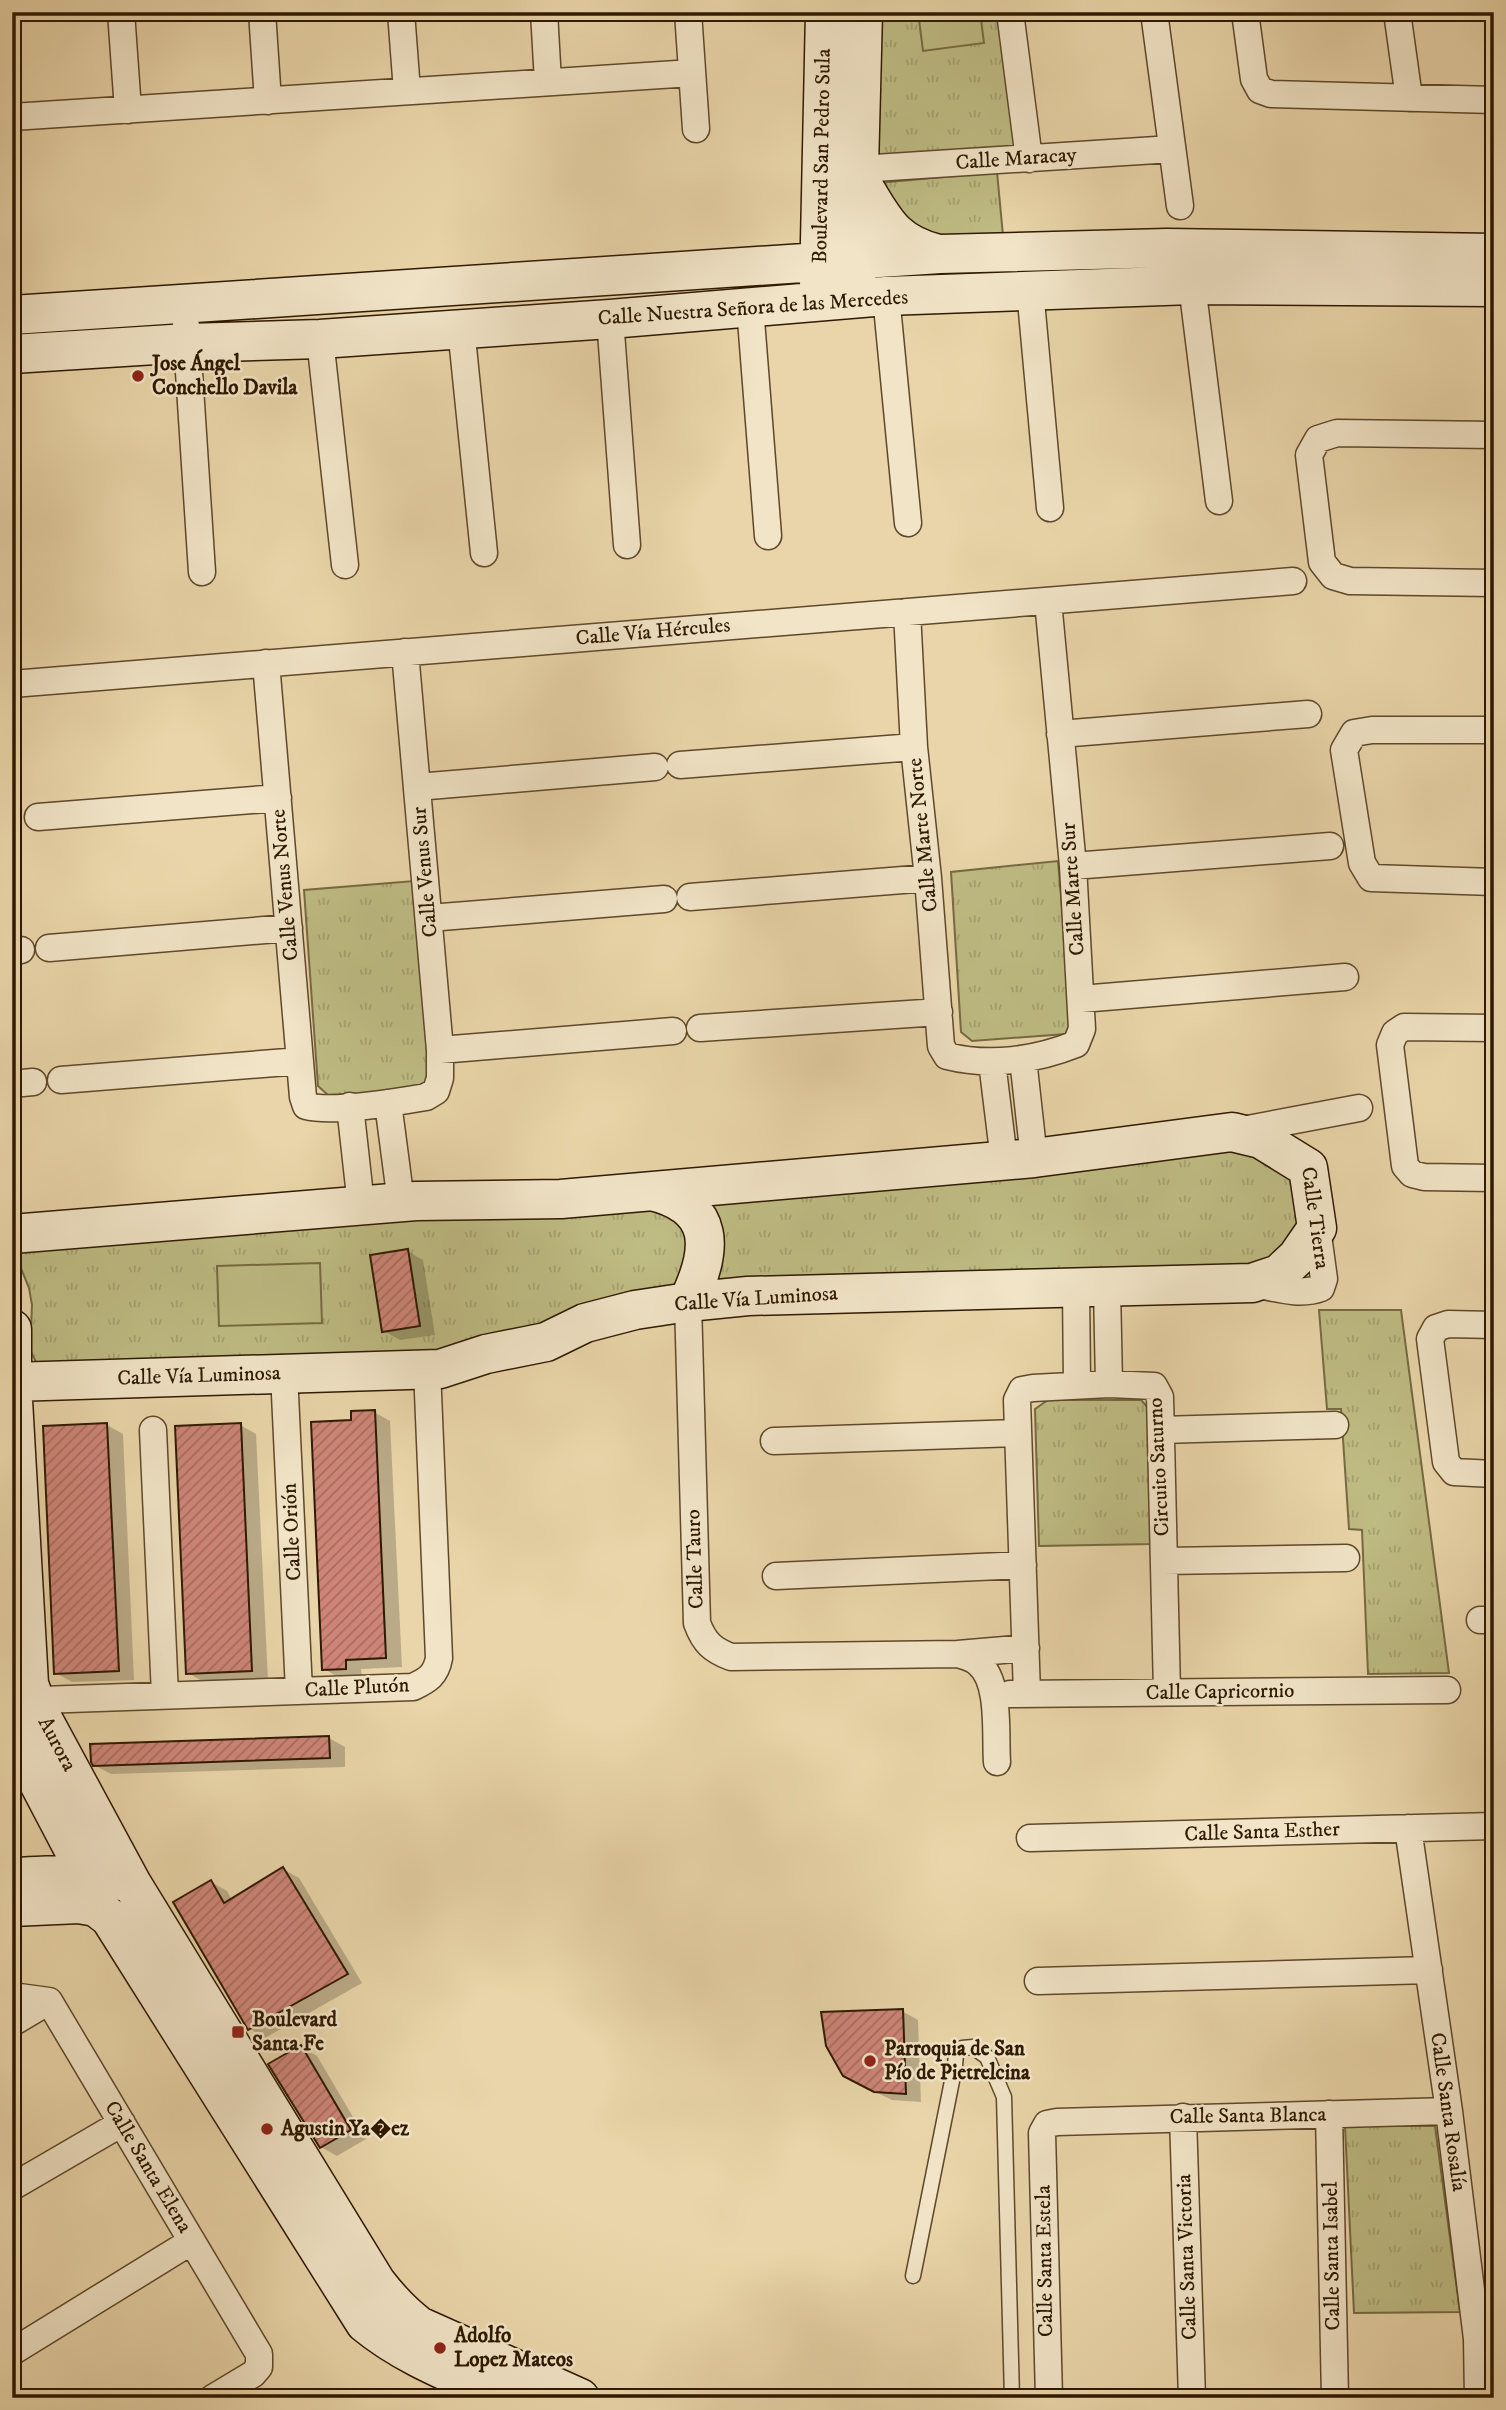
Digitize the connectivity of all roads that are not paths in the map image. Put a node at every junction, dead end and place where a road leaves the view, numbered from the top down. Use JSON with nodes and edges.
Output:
{"nodes":[{"id":1,"x":121,"y":12,"type":"edge"},
{"id":2,"x":261,"y":12,"type":"edge"},
{"id":3,"x":401,"y":12,"type":"edge"},
{"id":4,"x":544,"y":12,"type":"edge"},
{"id":5,"x":688,"y":12,"type":"edge"},
{"id":6,"x":825,"y":12,"type":"edge"},
{"id":7,"x":863,"y":12,"type":"edge"},
{"id":8,"x":1010,"y":12,"type":"edge"},
{"id":9,"x":1154,"y":12,"type":"edge"},
{"id":10,"x":1245,"y":12,"type":"edge"},
{"id":11,"x":1397,"y":12,"type":"edge"},
{"id":12,"x":692,"y":73,"type":"junction"},
{"id":13,"x":548,"y":82,"type":"junction"},
{"id":14,"x":407,"y":92,"type":"junction"},
{"id":15,"x":1409,"y":98,"type":"junction"},
{"id":16,"x":1494,"y":100,"type":"edge"},
{"id":17,"x":268,"y":101,"type":"junction"},
{"id":18,"x":128,"y":110,"type":"junction"},
{"id":19,"x":12,"y":117,"type":"edge"},
{"id":20,"x":696,"y":130,"type":"dead end"},
{"id":21,"x":1172,"y":149,"type":"junction"},
{"id":22,"x":1029,"y":159,"type":"junction"},
{"id":23,"x":859,"y":174,"type":"junction"},
{"id":24,"x":821,"y":178,"type":"junction"},
{"id":25,"x":1180,"y":206,"type":"dead end"},
{"id":26,"x":1167,"y":248,"type":"junction"},
{"id":27,"x":1494,"y":253,"type":"edge"},
{"id":28,"x":940,"y":254,"type":"junction"},
{"id":29,"x":837,"y":261,"type":"junction"},
{"id":30,"x":764,"y":266,"type":"junction"},
{"id":31,"x":1181,"y":286,"type":"junction"},
{"id":32,"x":1494,"y":287,"type":"edge"},
{"id":33,"x":1030,"y":290,"type":"junction"},
{"id":34,"x":854,"y":298,"type":"junction"},
{"id":35,"x":186,"y":303,"type":"junction"},
{"id":36,"x":750,"y":307,"type":"junction"},
{"id":37,"x":12,"y":315,"type":"edge"},
{"id":38,"x":610,"y":319,"type":"junction"},
{"id":39,"x":461,"y":328,"type":"junction"},
{"id":40,"x":320,"y":339,"type":"junction"},
{"id":41,"x":187,"y":343,"type":"junction"},
{"id":42,"x":12,"y":354,"type":"edge"},
{"id":43,"x":1494,"y":435,"type":"edge"},
{"id":44,"x":1219,"y":501,"type":"dead end"},
{"id":45,"x":1050,"y":508,"type":"dead end"},
{"id":46,"x":908,"y":523,"type":"dead end"},
{"id":47,"x":768,"y":536,"type":"dead end"},
{"id":48,"x":627,"y":545,"type":"dead end"},
{"id":49,"x":484,"y":553,"type":"dead end"},
{"id":50,"x":345,"y":565,"type":"dead end"},
{"id":51,"x":202,"y":572,"type":"dead end"},
{"id":52,"x":1293,"y":581,"type":"dead end"},
{"id":53,"x":1494,"y":583,"type":"edge"},
{"id":54,"x":1048,"y":601,"type":"junction"},
{"id":55,"x":907,"y":612,"type":"junction"},
{"id":56,"x":405,"y":652,"type":"junction"},
{"id":57,"x":266,"y":663,"type":"junction"},
{"id":58,"x":12,"y":684,"type":"edge"},
{"id":59,"x":1308,"y":714,"type":"dead end"},
{"id":60,"x":1494,"y":730,"type":"edge"},
{"id":61,"x":1060,"y":734,"type":"junction"},
{"id":62,"x":914,"y":747,"type":"junction"},
{"id":63,"x":417,"y":787,"type":"junction"},
{"id":64,"x":278,"y":798,"type":"junction"},
{"id":65,"x":38,"y":817,"type":"dead end"},
{"id":66,"x":1330,"y":846,"type":"dead end"},
{"id":67,"x":1073,"y":866,"type":"junction"},
{"id":68,"x":928,"y":878,"type":"junction"},
{"id":69,"x":1494,"y":882,"type":"edge"},
{"id":70,"x":429,"y":918,"type":"junction"},
{"id":71,"x":289,"y":929,"type":"junction"},
{"id":72,"x":49,"y":948,"type":"dead end"},
{"id":73,"x":1345,"y":976,"type":"dead end"},
{"id":74,"x":1081,"y":999,"type":"junction"},
{"id":75,"x":939,"y":1012,"type":"junction"},
{"id":76,"x":700,"y":1028,"type":"dead end"},
{"id":77,"x":1494,"y":1028,"type":"edge"},
{"id":78,"x":673,"y":1031,"type":"dead end"},
{"id":79,"x":440,"y":1050,"type":"junction"},
{"id":80,"x":947,"y":1056,"type":"joint"},
{"id":81,"x":1023,"y":1059,"type":"junction"},
{"id":82,"x":300,"y":1061,"type":"junction"},
{"id":83,"x":992,"y":1062,"type":"junction"},
{"id":84,"x":61,"y":1080,"type":"dead end"},
{"id":85,"x":388,"y":1103,"type":"junction"},
{"id":86,"x":350,"y":1106,"type":"junction"},
{"id":87,"x":1359,"y":1108,"type":"dead end"},
{"id":88,"x":1301,"y":1120,"type":"junction"},
{"id":89,"x":1232,"y":1132,"type":"junction"},
{"id":90,"x":1019,"y":1159,"type":"junction"},
{"id":91,"x":1308,"y":1168,"type":"junction"},
{"id":92,"x":1494,"y":1178,"type":"edge"},
{"id":93,"x":652,"y":1191,"type":"junction"},
{"id":94,"x":401,"y":1202,"type":"junction"},
{"id":95,"x":361,"y":1205,"type":"junction"},
{"id":96,"x":1317,"y":1228,"type":"joint"},
{"id":97,"x":12,"y":1234,"type":"edge"},
{"id":98,"x":1092,"y":1288,"type":"junction"},
{"id":99,"x":688,"y":1301,"type":"junction"},
{"id":100,"x":1494,"y":1325,"type":"edge"},
{"id":101,"x":12,"y":1329,"type":"edge"},
{"id":102,"x":428,"y":1369,"type":"junction"},
{"id":103,"x":284,"y":1373,"type":"junction"},
{"id":104,"x":12,"y":1382,"type":"edge"},
{"id":105,"x":1077,"y":1384,"type":"junction"},
{"id":106,"x":1109,"y":1384,"type":"junction"},
{"id":107,"x":1335,"y":1425,"type":"dead end"},
{"id":108,"x":153,"y":1430,"type":"dead end"},
{"id":109,"x":1161,"y":1430,"type":"junction"},
{"id":110,"x":1018,"y":1433,"type":"junction"},
{"id":111,"x":774,"y":1441,"type":"dead end"},
{"id":112,"x":1494,"y":1474,"type":"edge"},
{"id":113,"x":1346,"y":1558,"type":"dead end"},
{"id":114,"x":1164,"y":1562,"type":"junction"},
{"id":115,"x":1023,"y":1565,"type":"junction"},
{"id":116,"x":776,"y":1576,"type":"dead end"},
{"id":117,"x":1026,"y":1648,"type":"junction"},
{"id":118,"x":958,"y":1654,"type":"junction"},
{"id":119,"x":1447,"y":1690,"type":"dead end"},
{"id":120,"x":299,"y":1691,"type":"junction"},
{"id":121,"x":1167,"y":1692,"type":"junction"},
{"id":122,"x":994,"y":1694,"type":"junction"},
{"id":123,"x":1027,"y":1694,"type":"junction"},
{"id":124,"x":165,"y":1696,"type":"junction"},
{"id":125,"x":23,"y":1701,"type":"edge"},
{"id":126,"x":12,"y":1732,"type":"edge"},
{"id":127,"x":997,"y":1762,"type":"dead end"},
{"id":128,"x":1494,"y":1826,"type":"edge"},
{"id":129,"x":1408,"y":1828,"type":"junction"},
{"id":130,"x":1030,"y":1838,"type":"dead end"},
{"id":131,"x":87,"y":1875,"type":"junction"},
{"id":132,"x":12,"y":1877,"type":"edge"},
{"id":133,"x":132,"y":1884,"type":"junction"},
{"id":134,"x":12,"y":1907,"type":"edge"},
{"id":135,"x":1429,"y":1970,"type":"junction"},
{"id":136,"x":1038,"y":1980,"type":"dead end"},
{"id":137,"x":12,"y":1996,"type":"edge"},
{"id":138,"x":49,"y":2001,"type":"junction"},
{"id":139,"x":12,"y":2023,"type":"edge"},
{"id":140,"x":1449,"y":2111,"type":"junction"},
{"id":141,"x":1329,"y":2114,"type":"junction"},
{"id":142,"x":1183,"y":2117,"type":"junction"},
{"id":143,"x":122,"y":2123,"type":"junction"},
{"id":144,"x":1047,"y":2124,"type":"joint"},
{"id":145,"x":12,"y":2187,"type":"edge"},
{"id":146,"x":192,"y":2241,"type":"junction"},
{"id":147,"x":914,"y":2276,"type":"dead end"},
{"id":148,"x":12,"y":2352,"type":"edge"},
{"id":149,"x":213,"y":2398,"type":"edge"},
{"id":150,"x":506,"y":2398,"type":"edge"},
{"id":151,"x":580,"y":2398,"type":"edge"},
{"id":152,"x":1012,"y":2398,"type":"edge"},
{"id":153,"x":1049,"y":2398,"type":"edge"},
{"id":154,"x":1192,"y":2398,"type":"edge"},
{"id":155,"x":1335,"y":2398,"type":"edge"},
{"id":156,"x":1478,"y":2398,"type":"edge"}],
"edges":[{"from":1,"to":18,"type":"street"},
{"from":2,"to":17,"type":"street"},
{"from":3,"to":14,"type":"street"},
{"from":4,"to":13,"type":"street"},
{"from":5,"to":12,"type":"street"},
{"from":6,"to":24,"type":"street","name":"Boulevard San Pedro Sula"},
{"from":7,"to":23,"type":"street","name":"Boulevard San Pedro Sula"},
{"from":8,"to":22,"type":"street"},
{"from":9,"to":21,"type":"street"},
{"from":10,"to":15,"type":"street"},
{"from":11,"to":15,"type":"street"},
{"from":12,"to":13,"type":"street"},
{"from":12,"to":20,"type":"street"},
{"from":13,"to":14,"type":"street"},
{"from":14,"to":17,"type":"street"},
{"from":15,"to":16,"type":"street"},
{"from":17,"to":18,"type":"street"},
{"from":18,"to":19,"type":"street"},
{"from":21,"to":22,"type":"street","name":"Calle Maracay"},
{"from":21,"to":25,"type":"street"},
{"from":22,"to":23,"type":"street","name":"Calle Maracay"},
{"from":23,"to":28,"type":"street"},
{"from":23,"to":29,"type":"street","name":"Boulevard San Pedro Sula"},
{"from":24,"to":29,"type":"street","name":"Boulevard San Pedro Sula"},
{"from":24,"to":30,"type":"street"},
{"from":26,"to":27,"type":"street","name":"Calle Nuestra Señora de las Mercedes"},
{"from":26,"to":28,"type":"street","name":"Calle Nuestra Señora de las Mercedes"},
{"from":26,"to":31,"type":"street"},
{"from":28,"to":29,"type":"street","name":"Calle Nuestra Señora de las Mercedes"},
{"from":29,"to":30,"type":"street","name":"Calle Nuestra Señora de las Mercedes"},
{"from":29,"to":34,"type":"street","name":"Boulevard San Pedro Sula"},
{"from":30,"to":35,"type":"street","name":"Calle Nuestra Señora de las Mercedes"},
{"from":31,"to":32,"type":"street","name":"Calle Nuestra Señora de las Mercedes"},
{"from":31,"to":33,"type":"street","name":"Calle Nuestra Señora de las Mercedes"},
{"from":31,"to":44,"type":"street"},
{"from":33,"to":34,"type":"street","name":"Calle Nuestra Señora de las Mercedes"},
{"from":33,"to":45,"type":"street"},
{"from":34,"to":36,"type":"street","name":"Calle Nuestra Señora de las Mercedes"},
{"from":34,"to":46,"type":"street"},
{"from":35,"to":37,"type":"street","name":"Calle Nuestra Señora de las Mercedes"},
{"from":35,"to":41,"type":"street"},
{"from":36,"to":38,"type":"street","name":"Calle Nuestra Señora de las Mercedes"},
{"from":36,"to":47,"type":"street"},
{"from":38,"to":39,"type":"street","name":"Calle Nuestra Señora de las Mercedes"},
{"from":38,"to":48,"type":"street"},
{"from":39,"to":40,"type":"street","name":"Calle Nuestra Señora de las Mercedes"},
{"from":39,"to":49,"type":"street"},
{"from":40,"to":41,"type":"street","name":"Calle Nuestra Señora de las Mercedes"},
{"from":40,"to":50,"type":"street"},
{"from":41,"to":42,"type":"street","name":"Calle Nuestra Señora de las Mercedes"},
{"from":41,"to":51,"type":"street"},
{"from":43,"to":53,"type":"street"},
{"from":52,"to":54,"type":"street","name":"Calle Vía Hércules"},
{"from":54,"to":55,"type":"street","name":"Calle Vía Hércules"},
{"from":54,"to":61,"type":"street","name":"Calle Marte Sur"},
{"from":55,"to":56,"type":"street","name":"Calle Vía Hércules"},
{"from":55,"to":62,"type":"street","name":"Calle Marte Norte"},
{"from":56,"to":57,"type":"street","name":"Calle Vía Hércules"},
{"from":56,"to":63,"type":"street","name":"Calle Venus Sur"},
{"from":57,"to":58,"type":"street","name":"Calle Vía Hércules"},
{"from":57,"to":64,"type":"street","name":"Calle Venus Norte"},
{"from":59,"to":61,"type":"street"},
{"from":60,"to":69,"type":"street"},
{"from":61,"to":67,"type":"street","name":"Calle Marte Sur"},
{"from":62,"to":63,"type":"street"},
{"from":62,"to":68,"type":"street","name":"Calle Marte Norte"},
{"from":63,"to":70,"type":"street","name":"Calle Venus Sur"},
{"from":64,"to":65,"type":"street"},
{"from":64,"to":71,"type":"street","name":"Calle Venus Norte"},
{"from":66,"to":67,"type":"street"},
{"from":67,"to":74,"type":"street","name":"Calle Marte Sur"},
{"from":68,"to":70,"type":"street"},
{"from":68,"to":75,"type":"street","name":"Calle Marte Norte"},
{"from":70,"to":79,"type":"street","name":"Calle Venus Sur"},
{"from":71,"to":72,"type":"street"},
{"from":71,"to":82,"type":"street","name":"Calle Venus Norte"},
{"from":73,"to":74,"type":"street"},
{"from":74,"to":81,"type":"street","name":"Calle Marte Sur"},
{"from":75,"to":76,"type":"street"},
{"from":75,"to":80,"type":"street","name":"Calle Marte Norte"},
{"from":77,"to":92,"type":"street"},
{"from":78,"to":79,"type":"street"},
{"from":79,"to":85,"type":"street","name":"Calle Venus Sur"},
{"from":80,"to":83,"type":"street","name":"Calle Marte Sur"},
{"from":81,"to":83,"type":"street","name":"Calle Marte Sur"},
{"from":81,"to":90,"type":"street"},
{"from":82,"to":84,"type":"street"},
{"from":82,"to":86,"type":"street","name":"Calle Venus Norte"},
{"from":83,"to":90,"type":"street"},
{"from":85,"to":86,"type":"street"},
{"from":85,"to":94,"type":"street"},
{"from":86,"to":95,"type":"street"},
{"from":87,"to":88,"type":"street"},
{"from":88,"to":89,"type":"street"},
{"from":88,"to":91,"type":"street","name":"Calle Tierra"},
{"from":89,"to":90,"type":"street"},
{"from":89,"to":91,"type":"street"},
{"from":90,"to":93,"type":"street"},
{"from":91,"to":96,"type":"street","name":"Calle Tierra"},
{"from":93,"to":94,"type":"street"},
{"from":93,"to":99,"type":"street"},
{"from":94,"to":95,"type":"street"},
{"from":95,"to":97,"type":"street"},
{"from":96,"to":98,"type":"street","name":"Calle Vía Luminosa"},
{"from":98,"to":99,"type":"street","name":"Calle Vía Luminosa"},
{"from":98,"to":105,"type":"street"},
{"from":98,"to":106,"type":"street"},
{"from":99,"to":102,"type":"street","name":"Calle Vía Luminosa"},
{"from":99,"to":118,"type":"street","name":"Calle Tauro"},
{"from":100,"to":112,"type":"street"},
{"from":101,"to":104,"type":"street","name":"Aurora"},
{"from":102,"to":103,"type":"street","name":"Calle Vía Luminosa"},
{"from":102,"to":120,"type":"street","name":"Calle Plutón"},
{"from":103,"to":104,"type":"street","name":"Calle Vía Luminosa"},
{"from":103,"to":120,"type":"street","name":"Calle Orión"},
{"from":104,"to":125,"type":"street","name":"Aurora"},
{"from":105,"to":106,"type":"street","name":"Circuito Saturno"},
{"from":105,"to":110,"type":"street","name":"Circuito Saturno"},
{"from":106,"to":109,"type":"street","name":"Circuito Saturno"},
{"from":107,"to":109,"type":"street"},
{"from":108,"to":124,"type":"street"},
{"from":109,"to":114,"type":"street","name":"Circuito Saturno"},
{"from":110,"to":111,"type":"street"},
{"from":110,"to":115,"type":"street","name":"Circuito Saturno"},
{"from":113,"to":114,"type":"street"},
{"from":114,"to":121,"type":"street","name":"Circuito Saturno"},
{"from":115,"to":116,"type":"street"},
{"from":115,"to":117,"type":"street","name":"Circuito Saturno"},
{"from":117,"to":118,"type":"street","name":"Calle Tauro"},
{"from":117,"to":123,"type":"street","name":"Circuito Saturno"},
{"from":118,"to":122,"type":"street"},
{"from":119,"to":121,"type":"street","name":"Calle Capricornio"},
{"from":120,"to":124,"type":"street","name":"Calle Plutón"},
{"from":121,"to":123,"type":"street","name":"Calle Capricornio"},
{"from":122,"to":123,"type":"street","name":"Calle Capricornio"},
{"from":122,"to":127,"type":"street"},
{"from":124,"to":125,"type":"street","name":"Calle Plutón"},
{"from":125,"to":133,"type":"street","name":"Aurora"},
{"from":126,"to":131,"type":"street","name":"Aurora"},
{"from":128,"to":129,"type":"street","name":"Calle Santa Esther"},
{"from":129,"to":130,"type":"street","name":"Calle Santa Esther"},
{"from":129,"to":135,"type":"street","name":"Calle Santa Rosalía"},
{"from":131,"to":132,"type":"street"},
{"from":131,"to":133,"type":"street"},
{"from":133,"to":151,"type":"street"},
{"from":134,"to":150,"type":"street"},
{"from":135,"to":136,"type":"street"},
{"from":135,"to":140,"type":"street","name":"Calle Santa Rosalía"},
{"from":137,"to":138,"type":"street"},
{"from":138,"to":139,"type":"street"},
{"from":138,"to":143,"type":"street","name":"Calle Santa Elena"},
{"from":140,"to":141,"type":"street","name":"Calle Santa Blanca"},
{"from":140,"to":156,"type":"street","name":"Calle Santa Rosalía"},
{"from":141,"to":142,"type":"street","name":"Calle Santa Blanca"},
{"from":141,"to":155,"type":"street","name":"Calle Santa Isabel"},
{"from":142,"to":144,"type":"street","name":"Calle Santa Blanca"},
{"from":142,"to":154,"type":"street","name":"Calle Santa Victoria"},
{"from":143,"to":145,"type":"street"},
{"from":143,"to":146,"type":"street","name":"Calle Santa Elena"},
{"from":144,"to":153,"type":"street","name":"Calle Santa Estela"},
{"from":146,"to":148,"type":"street"},
{"from":146,"to":149,"type":"street","name":"Calle Santa Elena"},
{"from":147,"to":152,"type":"lane"}]}
